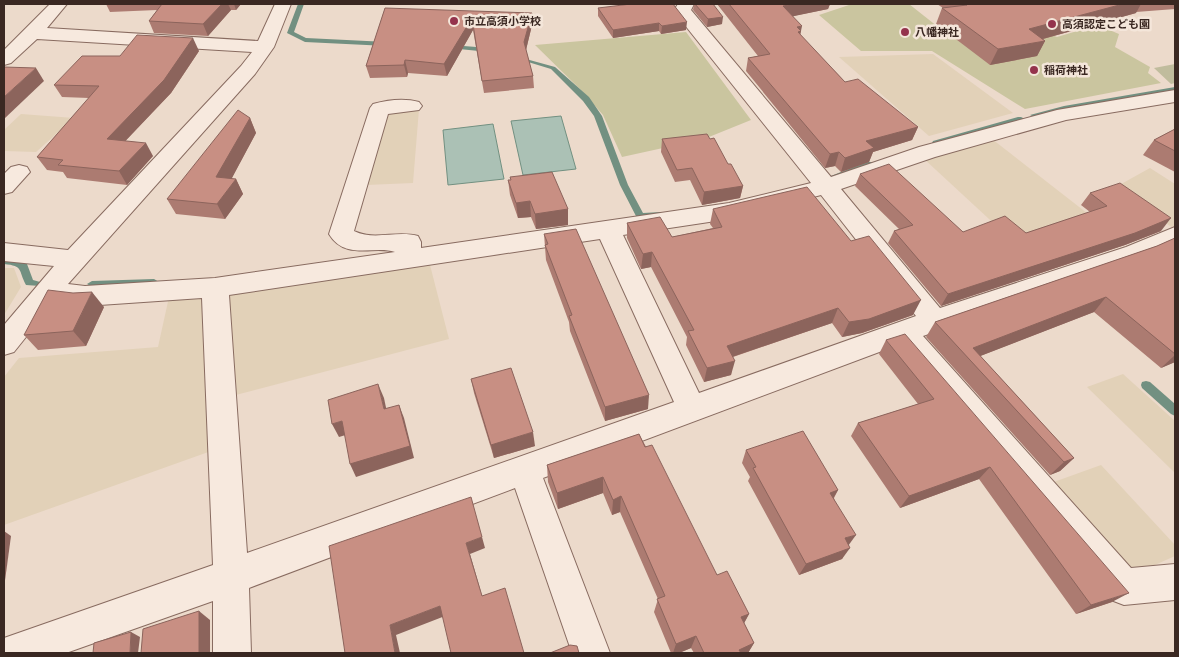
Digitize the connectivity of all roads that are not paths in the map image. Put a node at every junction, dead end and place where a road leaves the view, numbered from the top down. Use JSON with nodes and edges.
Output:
{"nodes":[{"id":1,"x":59,"y":4,"type":"edge"},
{"id":2,"x":283,"y":4,"type":"edge"},
{"id":3,"x":686,"y":4,"type":"edge"},
{"id":4,"x":34,"y":33,"type":"junction"},
{"id":5,"x":266,"y":47,"type":"junction"},
{"id":6,"x":4,"y":60,"type":"edge"},
{"id":7,"x":1175,"y":96,"type":"edge"},
{"id":8,"x":412,"y":106,"type":"dead end"},
{"id":9,"x":825,"y":187,"type":"junction"},
{"id":10,"x":608,"y":230,"type":"junction"},
{"id":11,"x":1175,"y":235,"type":"edge"},
{"id":12,"x":4,"y":252,"type":"edge"},
{"id":13,"x":74,"y":259,"type":"junction"},
{"id":14,"x":407,"y":260,"type":"junction"},
{"id":15,"x":215,"y":288,"type":"junction"},
{"id":16,"x":47,"y":291,"type":"junction"},
{"id":17,"x":935,"y":320,"type":"junction"},
{"id":18,"x":903,"y":332,"type":"junction"},
{"id":19,"x":4,"y":344,"type":"edge"},
{"id":20,"x":692,"y":409,"type":"junction"},
{"id":21,"x":524,"y":469,"type":"junction"},
{"id":22,"x":231,"y":577,"type":"junction"},
{"id":23,"x":1175,"y":582,"type":"edge"},
{"id":24,"x":13,"y":653,"type":"edge"},
{"id":25,"x":232,"y":653,"type":"edge"},
{"id":26,"x":591,"y":653,"type":"edge"}],
"edges":[{"from":1,"to":4,"type":"street"},
{"from":2,"to":5,"type":"street"},
{"from":3,"to":9,"type":"street"},
{"from":4,"to":5,"type":"street"},
{"from":4,"to":6,"type":"street"},
{"from":5,"to":13,"type":"street"},
{"from":7,"to":9,"type":"street"},
{"from":8,"to":14,"type":"street"},
{"from":9,"to":10,"type":"street"},
{"from":9,"to":17,"type":"street"},
{"from":10,"to":14,"type":"street"},
{"from":10,"to":20,"type":"street"},
{"from":11,"to":17,"type":"street"},
{"from":12,"to":13,"type":"street"},
{"from":13,"to":16,"type":"street"},
{"from":14,"to":15,"type":"street"},
{"from":15,"to":16,"type":"street"},
{"from":15,"to":22,"type":"street"},
{"from":16,"to":19,"type":"street"},
{"from":17,"to":18,"type":"street"},
{"from":18,"to":20,"type":"street"},
{"from":18,"to":23,"type":"street"},
{"from":20,"to":21,"type":"street"},
{"from":21,"to":22,"type":"street"},
{"from":21,"to":26,"type":"street"},
{"from":22,"to":24,"type":"street"},
{"from":22,"to":25,"type":"street"}]}
